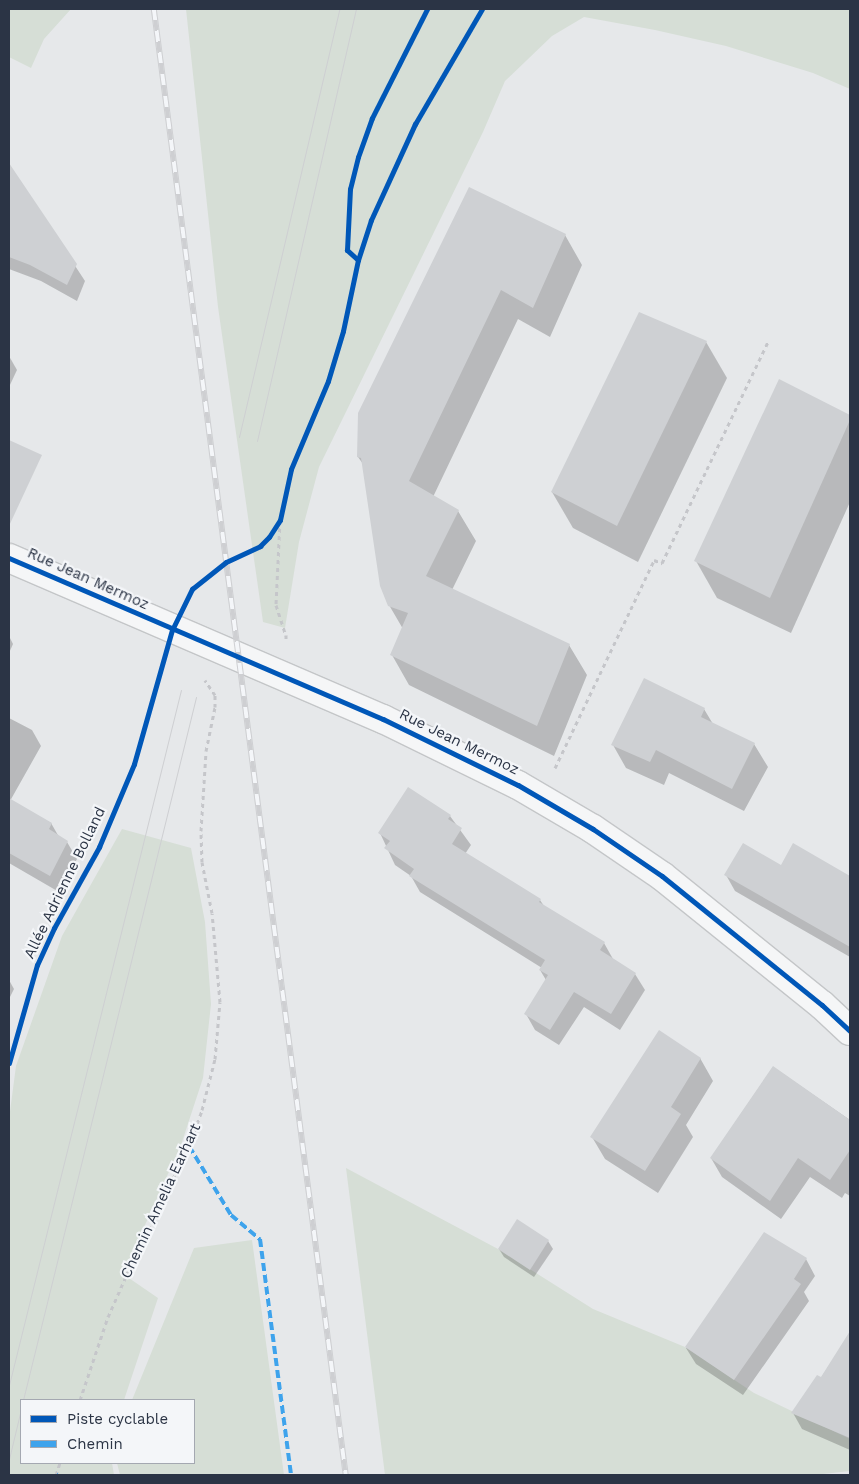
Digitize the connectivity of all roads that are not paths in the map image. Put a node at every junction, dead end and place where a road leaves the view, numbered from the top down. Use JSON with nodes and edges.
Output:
{"nodes":[{"id":1,"x":9,"y":558,"type":"edge"},
{"id":2,"x":850,"y":1031,"type":"edge"}],
"edges":[{"from":1,"to":2,"type":"street","name":"Rue Jean Mermoz"}]}
